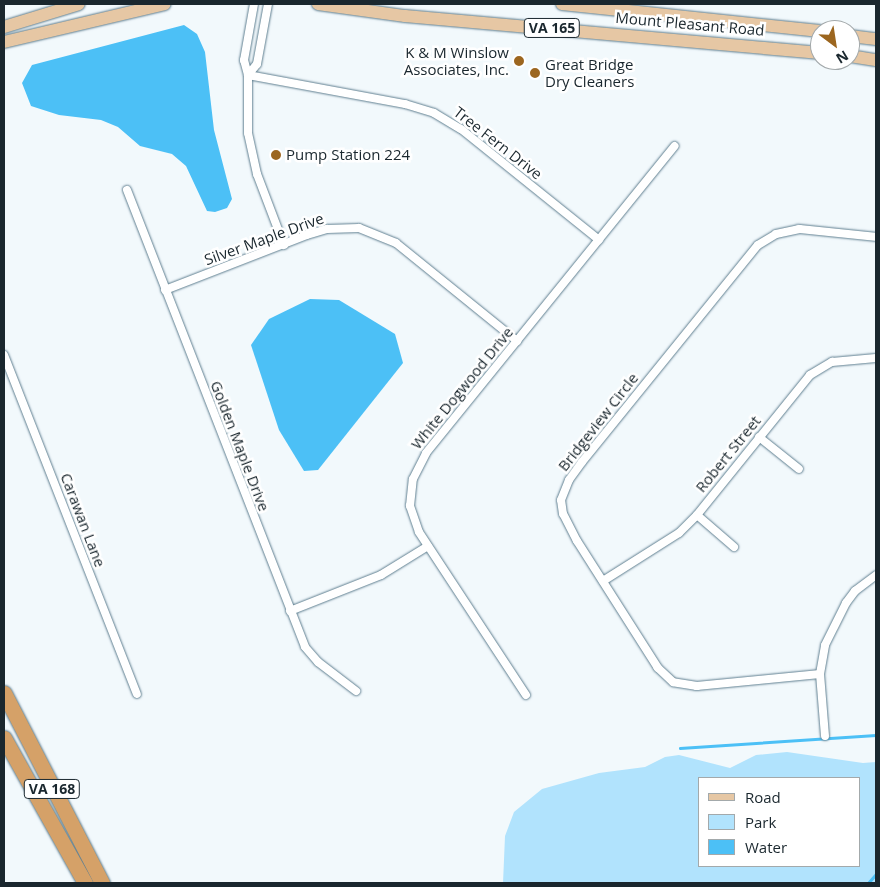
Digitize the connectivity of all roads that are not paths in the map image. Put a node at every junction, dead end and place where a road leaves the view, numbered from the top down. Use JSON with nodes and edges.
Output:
{"nodes":[{"id":1,"x":80,"y":4,"type":"edge"},
{"id":2,"x":165,"y":4,"type":"edge"},
{"id":3,"x":254,"y":4,"type":"edge"},
{"id":4,"x":268,"y":4,"type":"edge"},
{"id":5,"x":318,"y":4,"type":"edge"},
{"id":6,"x":562,"y":4,"type":"edge"},
{"id":7,"x":129,"y":7,"type":"edge"},
{"id":8,"x":4,"y":27,"type":"edge"},
{"id":9,"x":810,"y":30,"type":"edge"},
{"id":10,"x":860,"y":37,"type":"edge"},
{"id":11,"x":876,"y":39,"type":"edge"},
{"id":12,"x":4,"y":42,"type":"edge"},
{"id":13,"x":810,"y":52,"type":"edge"},
{"id":14,"x":860,"y":57,"type":"edge"},
{"id":15,"x":875,"y":59,"type":"edge"},
{"id":16,"x":248,"y":75,"type":"junction"},
{"id":17,"x":675,"y":146,"type":"dead end"},
{"id":18,"x":127,"y":190,"type":"dead end"},
{"id":19,"x":876,"y":237,"type":"edge"},
{"id":20,"x":599,"y":240,"type":"junction"},
{"id":21,"x":284,"y":245,"type":"junction"},
{"id":22,"x":165,"y":290,"type":"junction"},
{"id":23,"x":517,"y":341,"type":"junction"},
{"id":24,"x":4,"y":355,"type":"edge"},
{"id":25,"x":876,"y":358,"type":"edge"},
{"id":26,"x":759,"y":437,"type":"junction"},
{"id":27,"x":799,"y":469,"type":"dead end"},
{"id":28,"x":696,"y":515,"type":"junction"},
{"id":29,"x":428,"y":546,"type":"junction"},
{"id":30,"x":734,"y":547,"type":"dead end"},
{"id":31,"x":876,"y":575,"type":"edge"},
{"id":32,"x":603,"y":581,"type":"junction"},
{"id":33,"x":290,"y":611,"type":"junction"},
{"id":34,"x":820,"y":674,"type":"junction"},
{"id":35,"x":356,"y":691,"type":"dead end"},
{"id":36,"x":4,"y":693,"type":"edge"},
{"id":37,"x":137,"y":694,"type":"dead end"},
{"id":38,"x":526,"y":695,"type":"dead end"},
{"id":39,"x":825,"y":736,"type":"dead end"},
{"id":40,"x":4,"y":738,"type":"edge"},
{"id":41,"x":85,"y":883,"type":"edge"},
{"id":42,"x":102,"y":883,"type":"edge"}],
"edges":[{"from":1,"to":8,"type":"main road"},
{"from":2,"to":7,"type":"main road"},
{"from":3,"to":16,"type":"street"},
{"from":4,"to":16,"type":"street"},
{"from":5,"to":13,"type":"main road","name":"Mount Pleasant Road","number":"VA 165"},
{"from":6,"to":9,"type":"main road","name":"Mount Pleasant Road","number":"VA 165"},
{"from":7,"to":12,"type":"main road"},
{"from":10,"to":11,"type":"main road"},
{"from":14,"to":15,"type":"main road"},
{"from":16,"to":20,"type":"street","name":"Tree Fern Drive"},
{"from":16,"to":21,"type":"street"},
{"from":17,"to":20,"type":"street","name":"White Dogwood Drive"},
{"from":18,"to":22,"type":"street","name":"Golden Maple Drive"},
{"from":19,"to":32,"type":"street","name":"Bridgeview Circle"},
{"from":20,"to":23,"type":"street","name":"White Dogwood Drive"},
{"from":21,"to":22,"type":"street","name":"Silver Maple Drive"},
{"from":21,"to":23,"type":"street","name":"Silver Maple Drive"},
{"from":22,"to":33,"type":"street","name":"Golden Maple Drive"},
{"from":23,"to":29,"type":"street","name":"White Dogwood Drive"},
{"from":24,"to":37,"type":"street","name":"Carawan Lane"},
{"from":25,"to":26,"type":"street","name":"Robert Street"},
{"from":26,"to":27,"type":"street"},
{"from":26,"to":28,"type":"street","name":"Robert Street"},
{"from":28,"to":30,"type":"street"},
{"from":28,"to":32,"type":"street","name":"Robert Street"},
{"from":29,"to":33,"type":"street"},
{"from":29,"to":38,"type":"street","name":"White Dogwood Drive"},
{"from":31,"to":34,"type":"street"},
{"from":32,"to":34,"type":"street","name":"Bridgeview Circle"},
{"from":33,"to":35,"type":"street","name":"Golden Maple Drive"},
{"from":34,"to":39,"type":"street"},
{"from":36,"to":42,"type":"highway","number":"VA 168"},
{"from":40,"to":41,"type":"highway","number":"VA 168"}]}
